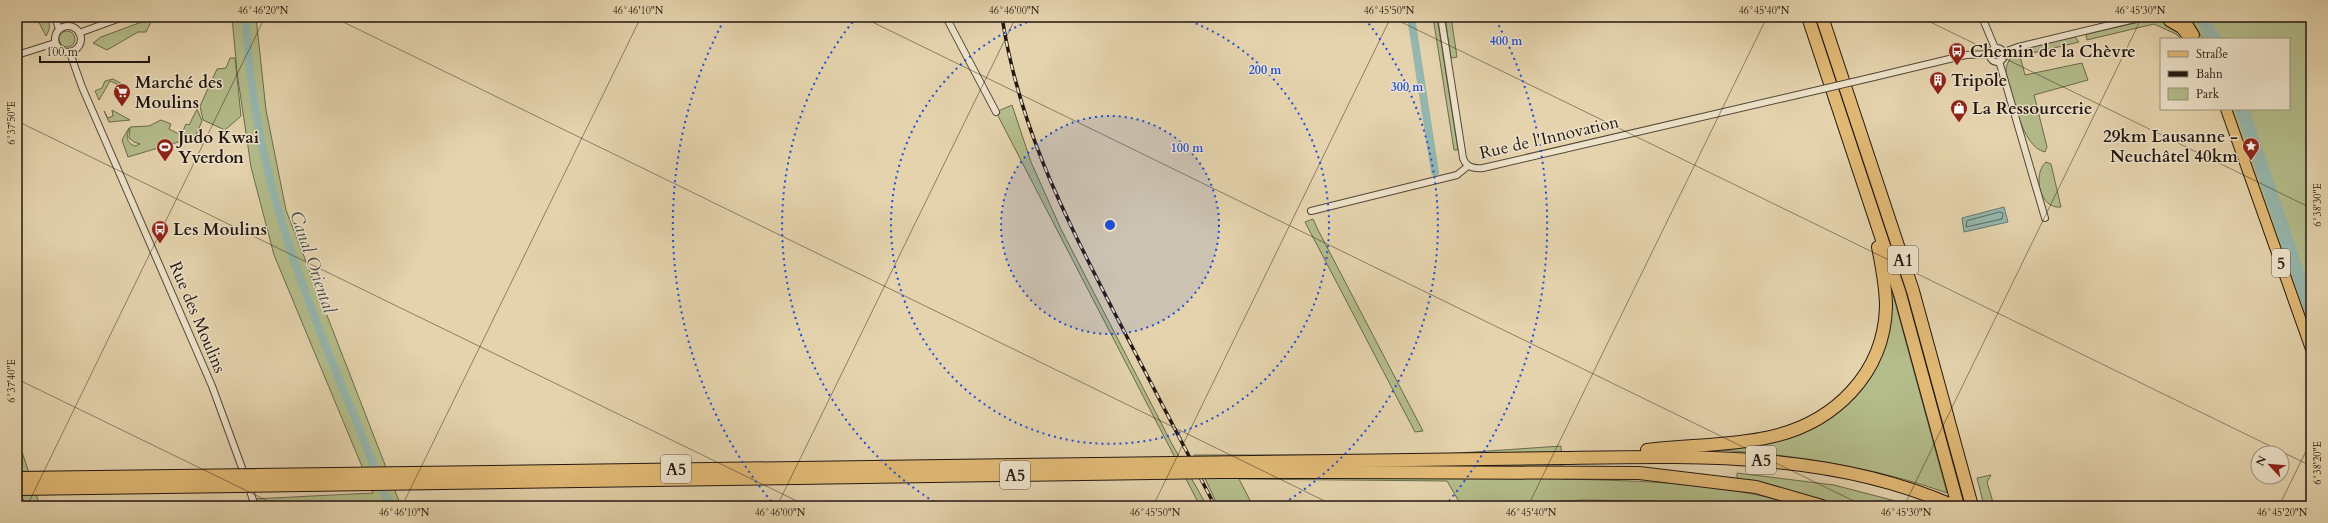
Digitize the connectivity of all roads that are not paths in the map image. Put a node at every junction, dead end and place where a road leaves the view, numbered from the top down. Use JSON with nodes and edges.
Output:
{"nodes":[{"id":1,"x":55,"y":17,"type":"edge"},
{"id":2,"x":123,"y":17,"type":"edge"},
{"id":3,"x":946,"y":17,"type":"edge"},
{"id":4,"x":1441,"y":17,"type":"edge"},
{"id":5,"x":1808,"y":17,"type":"edge"},
{"id":6,"x":1822,"y":17,"type":"edge"},
{"id":7,"x":1982,"y":17,"type":"edge"},
{"id":8,"x":2143,"y":17,"type":"edge"},
{"id":9,"x":2150,"y":17,"type":"edge"},
{"id":10,"x":2184,"y":17,"type":"edge"},
{"id":11,"x":2168,"y":18,"type":"edge"},
{"id":12,"x":60,"y":29,"type":"junction"},
{"id":13,"x":79,"y":33,"type":"junction"},
{"id":14,"x":2189,"y":38,"type":"edge"},
{"id":15,"x":2195,"y":38,"type":"edge"},
{"id":16,"x":55,"y":43,"type":"junction"},
{"id":17,"x":1995,"y":48,"type":"junction"},
{"id":18,"x":2004,"y":52,"type":"junction"},
{"id":19,"x":70,"y":53,"type":"junction"},
{"id":20,"x":1990,"y":54,"type":"junction"},
{"id":21,"x":17,"y":55,"type":"edge"},
{"id":22,"x":1999,"y":61,"type":"junction"},
{"id":23,"x":2226,"y":110,"type":"edge"},
{"id":24,"x":996,"y":112,"type":"dead end"},
{"id":25,"x":1468,"y":166,"type":"junction"},
{"id":26,"x":1870,"y":198,"type":"junction"},
{"id":27,"x":1311,"y":211,"type":"dead end"},
{"id":28,"x":2045,"y":218,"type":"dead end"},
{"id":29,"x":2311,"y":349,"type":"edge"},
{"id":30,"x":1580,"y":457,"type":"junction"},
{"id":31,"x":1560,"y":465,"type":"junction"},
{"id":32,"x":17,"y":478,"type":"edge"},
{"id":33,"x":17,"y":488,"type":"edge"},
{"id":34,"x":1935,"y":502,"type":"edge"},
{"id":35,"x":255,"y":506,"type":"edge"},
{"id":36,"x":1822,"y":506,"type":"edge"},
{"id":37,"x":1954,"y":506,"type":"edge"},
{"id":38,"x":1958,"y":506,"type":"edge"},
{"id":39,"x":1972,"y":506,"type":"edge"}],
"edges":[{"from":1,"to":12,"type":"street"},
{"from":2,"to":13,"type":"street"},
{"from":3,"to":24,"type":"street"},
{"from":4,"to":25,"type":"street"},
{"from":5,"to":26,"type":"highway","number":"A1"},
{"from":6,"to":39,"type":"highway","number":"A1"},
{"from":7,"to":17,"type":"street"},
{"from":8,"to":18,"type":"street"},
{"from":9,"to":11,"type":"street"},
{"from":10,"to":15,"type":"main road"},
{"from":11,"to":14,"type":"main road"},
{"from":12,"to":13,"type":"street"},
{"from":12,"to":16,"type":"street"},
{"from":13,"to":19,"type":"street"},
{"from":16,"to":19,"type":"street"},
{"from":16,"to":21,"type":"street"},
{"from":17,"to":18,"type":"street"},
{"from":17,"to":20,"type":"street"},
{"from":18,"to":22,"type":"street"},
{"from":19,"to":35,"type":"street","name":"Rue des Moulins"},
{"from":20,"to":22,"type":"street"},
{"from":20,"to":25,"type":"street","name":"Rue de l'Innovation","bridge":true},
{"from":22,"to":28,"type":"street"},
{"from":23,"to":29,"type":"main road","number":"5"},
{"from":25,"to":27,"type":"street","name":"Rue de l'Innovation"},
{"from":26,"to":30,"type":"highway"},
{"from":26,"to":38,"type":"highway","number":"A1"},
{"from":30,"to":31,"type":"highway","number":"A5"},
{"from":30,"to":34,"type":"highway","number":"A5"},
{"from":31,"to":32,"type":"highway","number":"A5","bridge":true},
{"from":31,"to":33,"type":"highway","number":"A5","bridge":true},
{"from":31,"to":34,"type":"highway"},
{"from":31,"to":36,"type":"highway","number":"A5"},
{"from":34,"to":37,"type":"highway","number":"A5"}]}
